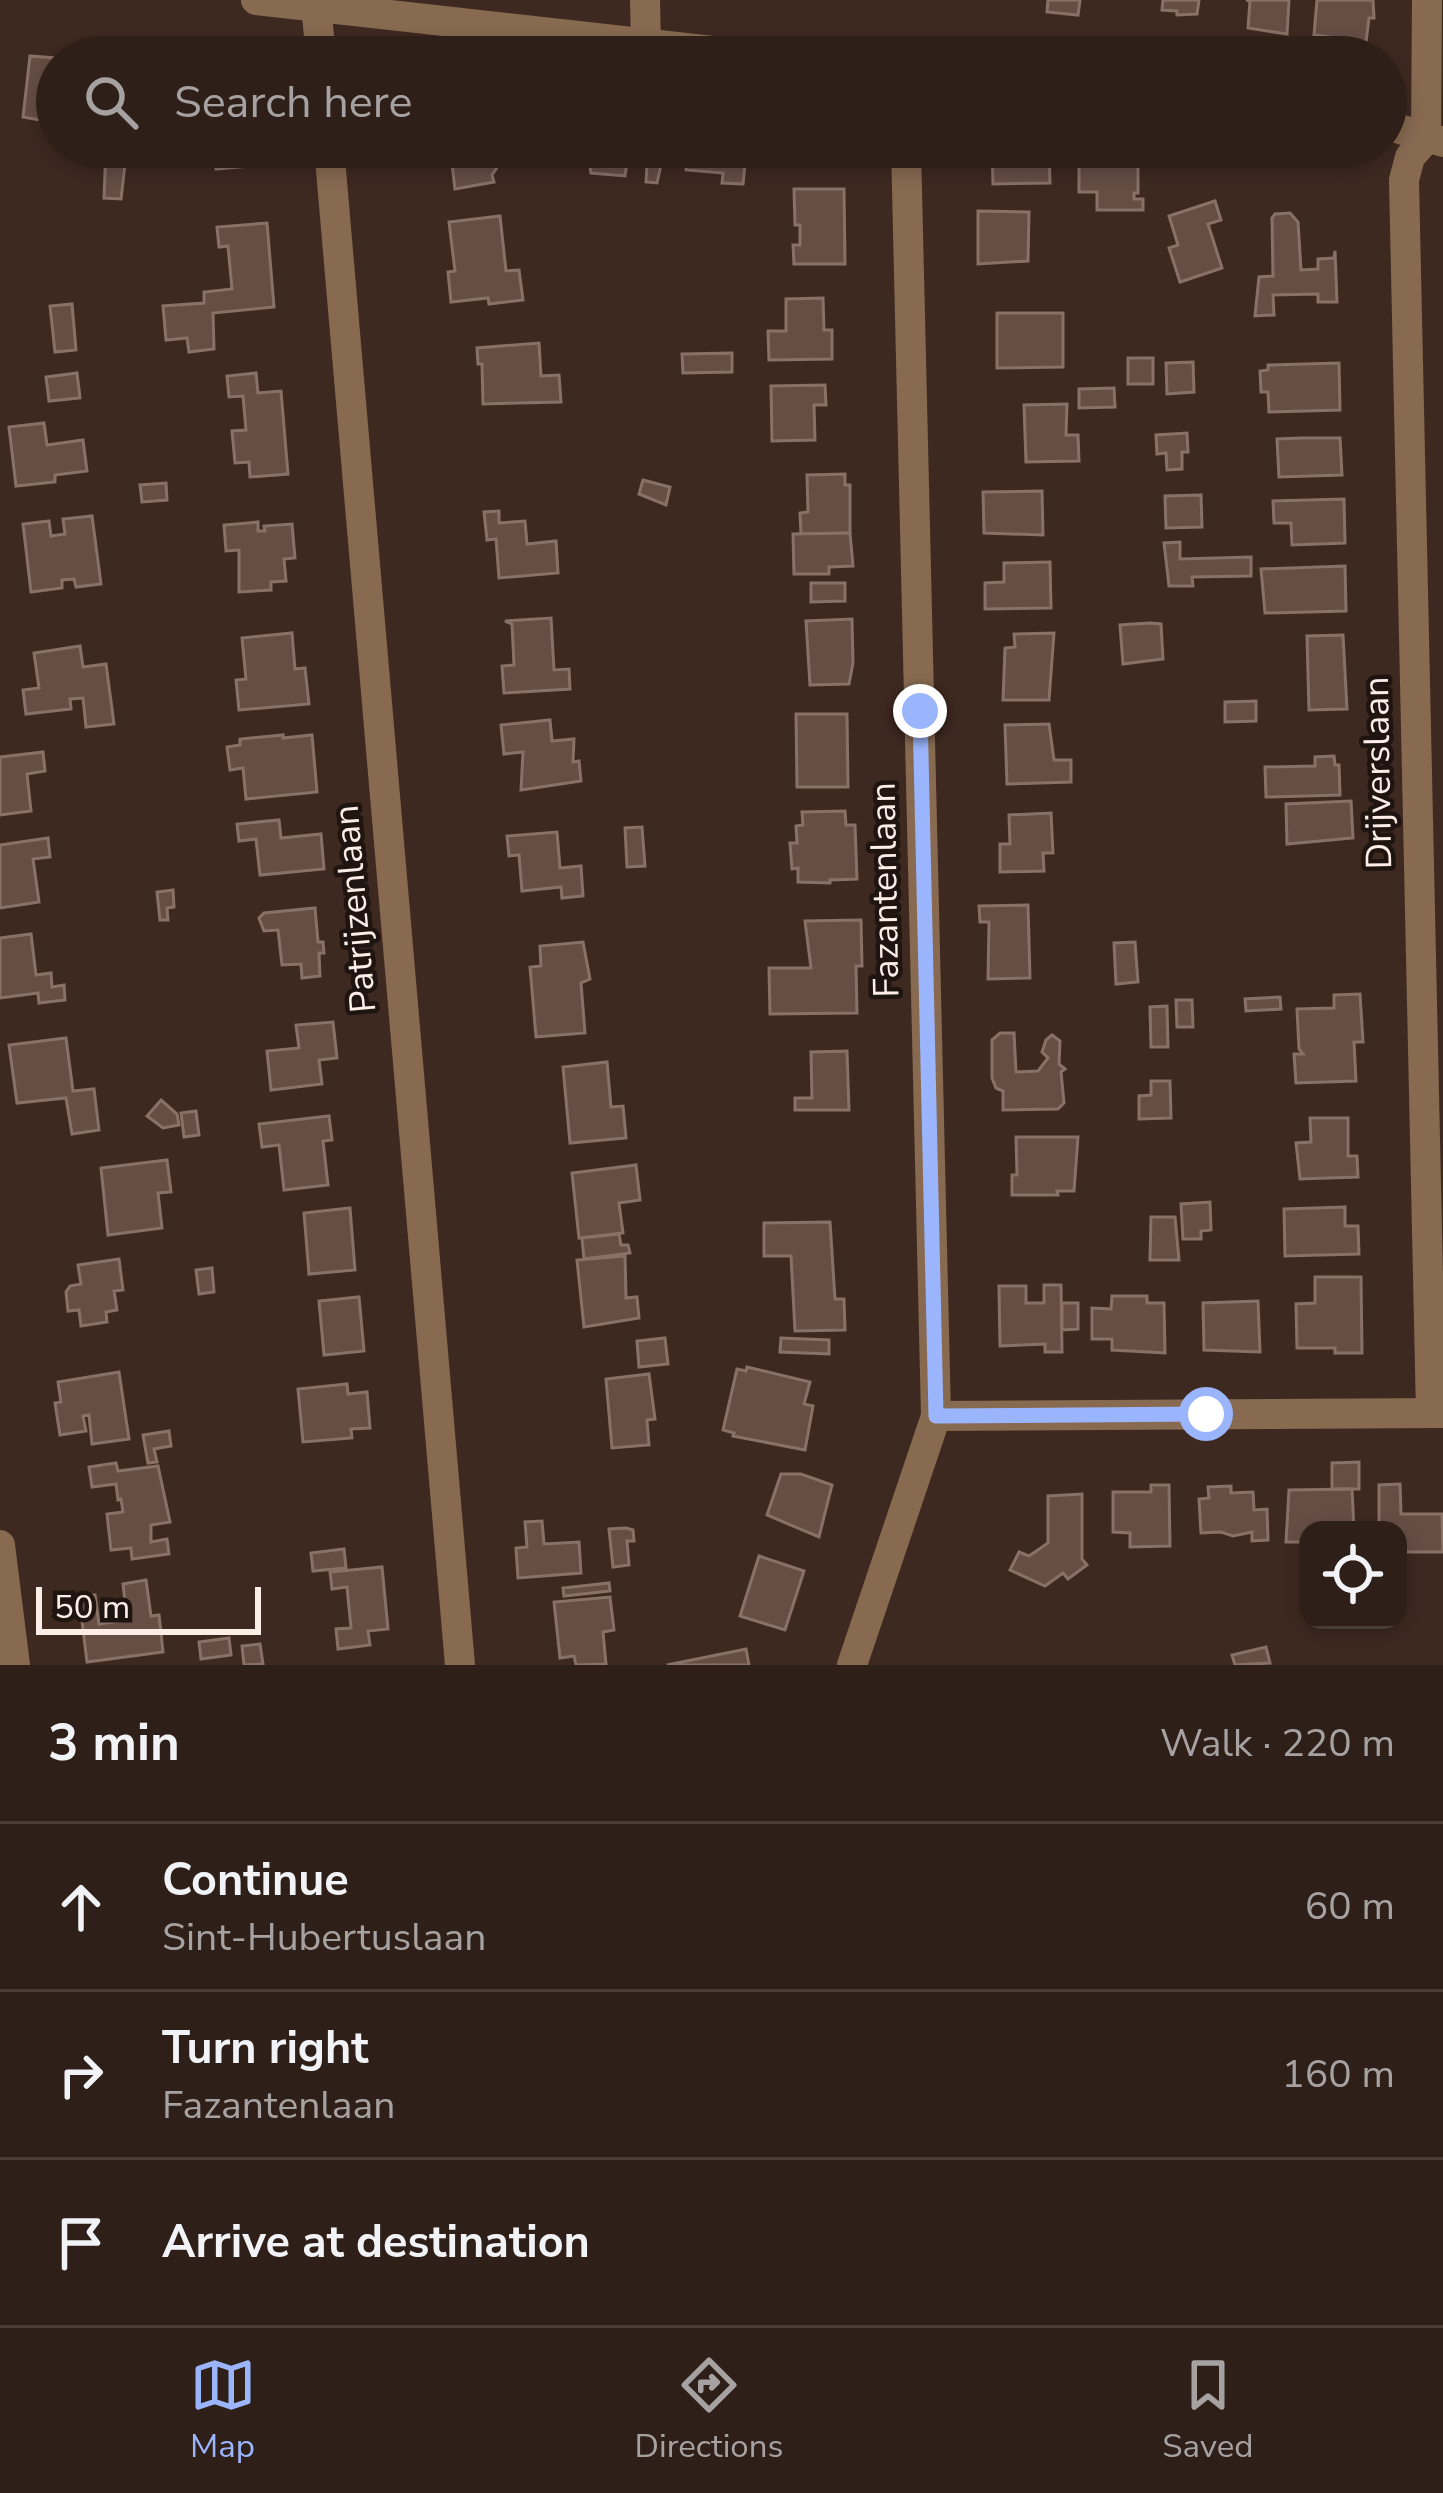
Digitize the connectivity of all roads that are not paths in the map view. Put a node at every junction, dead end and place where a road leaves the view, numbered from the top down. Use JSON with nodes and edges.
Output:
{"nodes":[{"id":1,"x":256,"y":0,"type":"edge"},
{"id":2,"x":644,"y":0,"type":"edge"},
{"id":3,"x":1427,"y":0,"type":"edge"},
{"id":4,"x":316,"y":5,"type":"junction"},
{"id":5,"x":319,"y":36,"type":"edge"},
{"id":6,"x":572,"y":36,"type":"edge"},
{"id":7,"x":646,"y":36,"type":"edge"},
{"id":8,"x":1434,"y":141,"type":"edge"},
{"id":9,"x":331,"y":168,"type":"edge"},
{"id":10,"x":906,"y":168,"type":"edge"},
{"id":11,"x":1430,"y":760,"type":"edge"},
{"id":12,"x":1437,"y":1413,"type":"edge"},
{"id":13,"x":936,"y":1416,"type":"junction"},
{"id":14,"x":0,"y":1544,"type":"edge"},
{"id":15,"x":15,"y":1665,"type":"edge"},
{"id":16,"x":460,"y":1665,"type":"edge"},
{"id":17,"x":852,"y":1665,"type":"edge"}],
"edges":[{"from":1,"to":4,"type":"street"},
{"from":2,"to":7,"type":"street"},
{"from":3,"to":8,"type":"street"},
{"from":4,"to":5,"type":"street"},
{"from":4,"to":6,"type":"street"},
{"from":8,"to":11,"type":"street","name":"Drijverslaan"},
{"from":9,"to":16,"type":"street","name":"Patrijzenlaan"},
{"from":10,"to":13,"type":"street","name":"Fazantenlaan"},
{"from":11,"to":12,"type":"street","name":"Drijverslaan"},
{"from":12,"to":13,"type":"street"},
{"from":13,"to":17,"type":"street","name":"Fazantenlaan"},
{"from":14,"to":15,"type":"street"}]}
